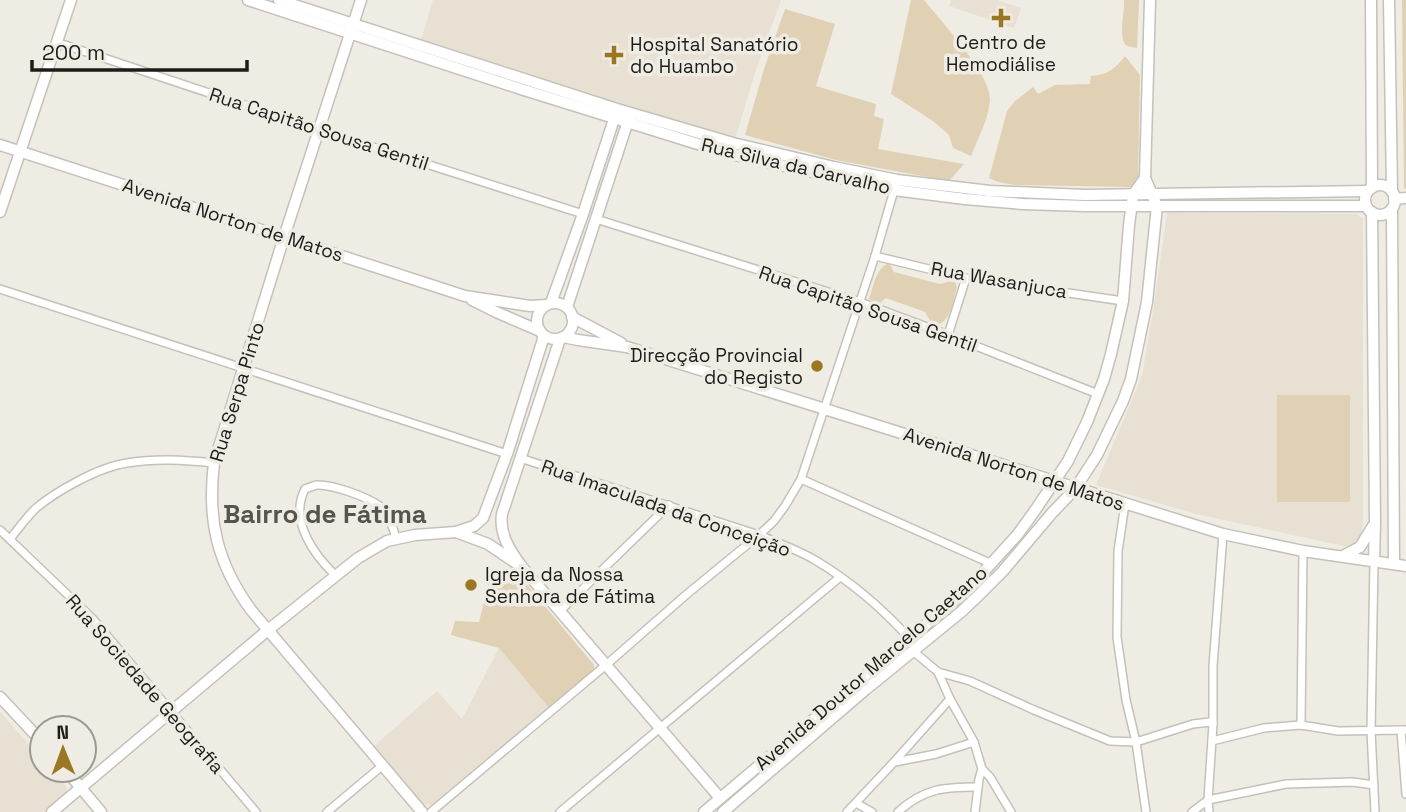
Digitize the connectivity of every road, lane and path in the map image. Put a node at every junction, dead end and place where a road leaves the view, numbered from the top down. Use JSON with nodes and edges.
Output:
{"nodes":[{"id":1,"x":71,"y":0,"type":"edge"},
{"id":2,"x":247,"y":0,"type":"edge"},
{"id":3,"x":361,"y":0,"type":"edge"},
{"id":4,"x":1150,"y":0,"type":"edge"},
{"id":5,"x":1371,"y":0,"type":"edge"},
{"id":6,"x":1389,"y":0,"type":"edge"},
{"id":7,"x":285,"y":6,"type":"edge"},
{"id":8,"x":351,"y":29,"type":"junction"},
{"id":9,"x":57,"y":42,"type":"junction"},
{"id":10,"x":616,"y":114,"type":"junction"},
{"id":11,"x":630,"y":118,"type":"junction"},
{"id":12,"x":320,"y":130,"type":"junction"},
{"id":13,"x":0,"y":145,"type":"edge"},
{"id":14,"x":20,"y":152,"type":"junction"},
{"id":15,"x":775,"y":153,"type":"junction"},
{"id":16,"x":771,"y":164,"type":"junction"},
{"id":17,"x":832,"y":172,"type":"junction"},
{"id":18,"x":1145,"y":178,"type":"junction"},
{"id":19,"x":896,"y":185,"type":"junction"},
{"id":20,"x":1370,"y":189,"type":"junction"},
{"id":21,"x":1153,"y":195,"type":"junction"},
{"id":22,"x":1406,"y":198,"type":"edge"},
{"id":23,"x":1132,"y":200,"type":"junction"},
{"id":24,"x":1393,"y":200,"type":"junction"},
{"id":25,"x":1157,"y":206,"type":"junction"},
{"id":26,"x":1369,"y":209,"type":"junction"},
{"id":27,"x":0,"y":212,"type":"edge"},
{"id":28,"x":583,"y":214,"type":"junction"},
{"id":29,"x":596,"y":219,"type":"junction"},
{"id":30,"x":1129,"y":225,"type":"junction"},
{"id":31,"x":1156,"y":225,"type":"junction"},
{"id":32,"x":284,"y":237,"type":"junction"},
{"id":33,"x":875,"y":256,"type":"junction"},
{"id":34,"x":966,"y":278,"type":"junction"},
{"id":35,"x":0,"y":289,"type":"edge"},
{"id":36,"x":465,"y":296,"type":"junction"},
{"id":37,"x":1123,"y":301,"type":"junction"},
{"id":38,"x":860,"y":302,"type":"junction"},
{"id":39,"x":549,"y":304,"type":"junction"},
{"id":40,"x":566,"y":307,"type":"junction"},
{"id":41,"x":572,"y":317,"type":"junction"},
{"id":42,"x":542,"y":333,"type":"junction"},
{"id":43,"x":948,"y":335,"type":"junction"},
{"id":44,"x":561,"y":338,"type":"junction"},
{"id":45,"x":627,"y":346,"type":"junction"},
{"id":46,"x":243,"y":368,"type":"junction"},
{"id":47,"x":1098,"y":394,"type":"junction"},
{"id":48,"x":824,"y":409,"type":"junction"},
{"id":49,"x":507,"y":454,"type":"junction"},
{"id":50,"x":520,"y":458,"type":"junction"},
{"id":51,"x":214,"y":463,"type":"junction"},
{"id":52,"x":801,"y":479,"type":"junction"},
{"id":53,"x":1055,"y":482,"type":"junction"},
{"id":54,"x":1075,"y":489,"type":"junction"},
{"id":55,"x":1125,"y":504,"type":"junction"},
{"id":56,"x":669,"y":505,"type":"junction"},
{"id":57,"x":1375,"y":522,"type":"junction"},
{"id":58,"x":0,"y":530,"type":"edge"},
{"id":59,"x":456,"y":532,"type":"junction"},
{"id":60,"x":1223,"y":534,"type":"junction"},
{"id":61,"x":760,"y":535,"type":"junction"},
{"id":62,"x":396,"y":538,"type":"junction"},
{"id":63,"x":10,"y":539,"type":"junction"},
{"id":64,"x":1303,"y":551,"type":"junction"},
{"id":65,"x":1343,"y":556,"type":"junction"},
{"id":66,"x":1374,"y":561,"type":"junction"},
{"id":67,"x":992,"y":564,"type":"junction"},
{"id":68,"x":1394,"y":564,"type":"junction"},
{"id":69,"x":1406,"y":566,"type":"edge"},
{"id":70,"x":522,"y":567,"type":"junction"},
{"id":71,"x":336,"y":576,"type":"junction"},
{"id":72,"x":840,"y":577,"type":"junction"},
{"id":73,"x":560,"y":611,"type":"junction"},
{"id":74,"x":268,"y":630,"type":"junction"},
{"id":75,"x":909,"y":638,"type":"junction"},
{"id":76,"x":914,"y":651,"type":"junction"},
{"id":77,"x":606,"y":665,"type":"junction"},
{"id":78,"x":938,"y":672,"type":"junction"},
{"id":79,"x":0,"y":697,"type":"edge"},
{"id":80,"x":950,"y":699,"type":"junction"},
{"id":81,"x":171,"y":712,"type":"junction"},
{"id":82,"x":1213,"y":724,"type":"junction"},
{"id":83,"x":1301,"y":725,"type":"junction"},
{"id":84,"x":28,"y":727,"type":"edge"},
{"id":85,"x":659,"y":728,"type":"junction"},
{"id":86,"x":1403,"y":730,"type":"edge"},
{"id":87,"x":1371,"y":731,"type":"junction"},
{"id":88,"x":1212,"y":741,"type":"junction"},
{"id":89,"x":974,"y":742,"type":"junction"},
{"id":90,"x":1136,"y":742,"type":"junction"},
{"id":91,"x":894,"y":762,"type":"junction"},
{"id":92,"x":382,"y":766,"type":"junction"},
{"id":93,"x":982,"y":769,"type":"junction"},
{"id":94,"x":77,"y":784,"type":"edge"},
{"id":95,"x":1374,"y":785,"type":"junction"},
{"id":96,"x":978,"y":787,"type":"junction"},
{"id":97,"x":80,"y":788,"type":"junction"},
{"id":98,"x":1406,"y":794,"type":"edge"},
{"id":99,"x":720,"y":798,"type":"junction"},
{"id":100,"x":1208,"y":800,"type":"junction"},
{"id":101,"x":856,"y":803,"type":"junction"},
{"id":102,"x":52,"y":812,"type":"edge"},
{"id":103,"x":101,"y":812,"type":"edge"},
{"id":104,"x":256,"y":812,"type":"edge"},
{"id":105,"x":327,"y":812,"type":"edge"},
{"id":106,"x":422,"y":812,"type":"edge"},
{"id":107,"x":431,"y":812,"type":"edge"},
{"id":108,"x":560,"y":812,"type":"edge"},
{"id":109,"x":704,"y":812,"type":"edge"},
{"id":110,"x":723,"y":812,"type":"edge"},
{"id":111,"x":847,"y":812,"type":"edge"},
{"id":112,"x":872,"y":812,"type":"edge"},
{"id":113,"x":898,"y":812,"type":"edge"},
{"id":114,"x":975,"y":812,"type":"edge"},
{"id":115,"x":1011,"y":812,"type":"edge"},
{"id":116,"x":1146,"y":812,"type":"edge"},
{"id":117,"x":1192,"y":812,"type":"edge"},
{"id":118,"x":1209,"y":812,"type":"edge"},
{"id":119,"x":1375,"y":812,"type":"edge"}],
"edges":[{"from":1,"to":9,"type":"street"},
{"from":2,"to":7,"type":"street","name":"Rua Silva da Carvalho"},
{"from":3,"to":8,"type":"street","name":"Rua Serpa Pinto"},
{"from":4,"to":18,"type":"street"},
{"from":5,"to":20,"type":"street"},
{"from":6,"to":24,"type":"street"},
{"from":7,"to":8,"type":"street","name":"Rua Silva da Carvalho"},
{"from":8,"to":10,"type":"street","name":"Rua Silva da Carvalho"},
{"from":8,"to":12,"type":"street","name":"Rua Serpa Pinto"},
{"from":9,"to":12,"type":"street","name":"Rua Capitão Sousa Gentil"},
{"from":9,"to":14,"type":"street"},
{"from":10,"to":11,"type":"street","name":"Rua Silva da Carvalho"},
{"from":10,"to":28,"type":"street"},
{"from":11,"to":15,"type":"street","name":"Rua Silva da Carvalho"},
{"from":11,"to":16,"type":"street","name":"Rua Silva da Carvalho"},
{"from":11,"to":29,"type":"street"},
{"from":12,"to":28,"type":"street","name":"Rua Capitão Sousa Gentil"},
{"from":12,"to":32,"type":"street","name":"Rua Serpa Pinto"},
{"from":13,"to":14,"type":"street","name":"Avenida Norton de Matos"},
{"from":14,"to":27,"type":"street"},
{"from":14,"to":32,"type":"street","name":"Avenida Norton de Matos"},
{"from":15,"to":16,"type":"street"},
{"from":15,"to":17,"type":"street","name":"Rua Silva da Carvalho"},
{"from":16,"to":17,"type":"street","name":"Rua Silva da Carvalho"},
{"from":17,"to":19,"type":"street","name":"Rua Silva da Carvalho"},
{"from":18,"to":21,"type":"street"},
{"from":18,"to":23,"type":"street"},
{"from":19,"to":23,"type":"street","name":"Rua Silva da Carvalho"},
{"from":19,"to":33,"type":"street"},
{"from":20,"to":21,"type":"street","name":"Rua Silva da Carvalho"},
{"from":20,"to":24,"type":"street"},
{"from":20,"to":26,"type":"street"},
{"from":21,"to":23,"type":"street","name":"Rua Silva da Carvalho"},
{"from":21,"to":25,"type":"street"},
{"from":22,"to":24,"type":"street"},
{"from":23,"to":25,"type":"street","name":"Rua Silva da Carvalho"},
{"from":23,"to":30,"type":"street","name":"Avenida Doutor Marcelo Caetano"},
{"from":24,"to":26,"type":"street"},
{"from":24,"to":68,"type":"street"},
{"from":25,"to":26,"type":"street","name":"Rua Silva da Carvalho"},
{"from":25,"to":31,"type":"street","name":"Avenida Doutor Marcelo Caetano"},
{"from":26,"to":57,"type":"street"},
{"from":28,"to":39,"type":"street"},
{"from":29,"to":38,"type":"street","name":"Rua Capitão Sousa Gentil"},
{"from":29,"to":40,"type":"street"},
{"from":30,"to":31,"type":"street"},
{"from":30,"to":37,"type":"street","name":"Avenida Doutor Marcelo Caetano"},
{"from":31,"to":54,"type":"street","name":"Avenida Doutor Marcelo Caetano"},
{"from":32,"to":36,"type":"street","name":"Avenida Norton de Matos"},
{"from":32,"to":46,"type":"street","name":"Rua Serpa Pinto"},
{"from":33,"to":34,"type":"street","name":"Rua Wasanjuca"},
{"from":33,"to":38,"type":"street"},
{"from":34,"to":37,"type":"street","name":"Rua Wasanjuca"},
{"from":34,"to":43,"type":"street"},
{"from":35,"to":46,"type":"street"},
{"from":36,"to":39,"type":"street","name":"Avenida Norton de Matos"},
{"from":36,"to":42,"type":"street","name":"Avenida Norton de Matos"},
{"from":37,"to":47,"type":"street","name":"Avenida Doutor Marcelo Caetano"},
{"from":38,"to":43,"type":"street","name":"Rua Capitão Sousa Gentil"},
{"from":38,"to":48,"type":"street"},
{"from":39,"to":40,"type":"street"},
{"from":39,"to":42,"type":"street"},
{"from":40,"to":41,"type":"street"},
{"from":41,"to":44,"type":"street"},
{"from":41,"to":45,"type":"street","name":"Avenida Norton de Matos"},
{"from":42,"to":44,"type":"street"},
{"from":42,"to":49,"type":"street"},
{"from":43,"to":47,"type":"street","name":"Rua Capitão Sousa Gentil"},
{"from":44,"to":45,"type":"street","name":"Avenida Norton de Matos"},
{"from":44,"to":50,"type":"street"},
{"from":45,"to":48,"type":"street","name":"Avenida Norton de Matos"},
{"from":46,"to":49,"type":"street"},
{"from":46,"to":51,"type":"street","name":"Rua Serpa Pinto"},
{"from":47,"to":53,"type":"street","name":"Avenida Doutor Marcelo Caetano"},
{"from":48,"to":52,"type":"street"},
{"from":48,"to":53,"type":"street","name":"Avenida Norton de Matos"},
{"from":49,"to":59,"type":"street"},
{"from":50,"to":56,"type":"street","name":"Rua Imaculada da Conceição"},
{"from":50,"to":70,"type":"street"},
{"from":51,"to":63,"type":"street"},
{"from":51,"to":74,"type":"street","name":"Rua Serpa Pinto"},
{"from":52,"to":61,"type":"street"},
{"from":52,"to":67,"type":"street"},
{"from":53,"to":54,"type":"street","name":"Avenida Norton de Matos"},
{"from":53,"to":67,"type":"street","name":"Avenida Doutor Marcelo Caetano"},
{"from":54,"to":55,"type":"street","name":"Avenida Norton de Matos"},
{"from":54,"to":76,"type":"street","name":"Avenida Doutor Marcelo Caetano"},
{"from":55,"to":60,"type":"street","name":"Avenida Norton de Matos"},
{"from":55,"to":90,"type":"street"},
{"from":56,"to":61,"type":"street","name":"Rua Imaculada da Conceição"},
{"from":56,"to":73,"type":"street"},
{"from":57,"to":65,"type":"street"},
{"from":57,"to":66,"type":"street"},
{"from":58,"to":63,"type":"street","name":"Rua Sociedade Geografia"},
{"from":59,"to":62,"type":"street"},
{"from":59,"to":70,"type":"street"},
{"from":60,"to":64,"type":"street","name":"Avenida Norton de Matos"},
{"from":60,"to":82,"type":"street"},
{"from":61,"to":72,"type":"street","name":"Rua Imaculada da Conceição"},
{"from":61,"to":77,"type":"street"},
{"from":62,"to":71,"type":"street"},
{"from":62,"to":71,"type":"street"},
{"from":63,"to":81,"type":"street","name":"Rua Sociedade Geografia"},
{"from":64,"to":65,"type":"street","name":"Avenida Norton de Matos"},
{"from":64,"to":83,"type":"street"},
{"from":65,"to":66,"type":"street","name":"Avenida Norton de Matos"},
{"from":66,"to":68,"type":"street","name":"Avenida Norton de Matos"},
{"from":66,"to":87,"type":"street"},
{"from":67,"to":75,"type":"street","name":"Avenida Doutor Marcelo Caetano"},
{"from":68,"to":69,"type":"street","name":"Avenida Norton de Matos"},
{"from":70,"to":73,"type":"street"},
{"from":71,"to":74,"type":"street"},
{"from":72,"to":75,"type":"street","name":"Rua Imaculada da Conceição"},
{"from":72,"to":85,"type":"street"},
{"from":73,"to":77,"type":"street"},
{"from":74,"to":81,"type":"street"},
{"from":74,"to":92,"type":"street","name":"Rua Serpa Pinto"},
{"from":75,"to":99,"type":"street","name":"Avenida Doutor Marcelo Caetano"},
{"from":76,"to":78,"type":"street"},
{"from":76,"to":110,"type":"street","name":"Avenida Doutor Marcelo Caetano"},
{"from":77,"to":85,"type":"street"},
{"from":77,"to":107,"type":"street"},
{"from":78,"to":80,"type":"street"},
{"from":78,"to":90,"type":"street"},
{"from":79,"to":84,"type":"street"},
{"from":80,"to":89,"type":"street"},
{"from":80,"to":91,"type":"street"},
{"from":81,"to":97,"type":"street"},
{"from":81,"to":104,"type":"street","name":"Rua Sociedade Geografia"},
{"from":82,"to":88,"type":"street"},
{"from":82,"to":90,"type":"street"},
{"from":83,"to":87,"type":"street"},
{"from":83,"to":88,"type":"street"},
{"from":85,"to":99,"type":"street"},
{"from":85,"to":108,"type":"street"},
{"from":86,"to":87,"type":"street"},
{"from":86,"to":98,"type":"street"},
{"from":87,"to":95,"type":"street"},
{"from":88,"to":100,"type":"street"},
{"from":89,"to":91,"type":"street"},
{"from":89,"to":93,"type":"street"},
{"from":90,"to":116,"type":"street"},
{"from":91,"to":101,"type":"street"},
{"from":92,"to":105,"type":"street"},
{"from":92,"to":106,"type":"street","name":"Rua Serpa Pinto"},
{"from":93,"to":96,"type":"street"},
{"from":93,"to":115,"type":"street"},
{"from":94,"to":97,"type":"street"},
{"from":95,"to":100,"type":"street"},
{"from":95,"to":119,"type":"street"},
{"from":96,"to":113,"type":"street"},
{"from":96,"to":114,"type":"street"},
{"from":97,"to":102,"type":"street"},
{"from":97,"to":103,"type":"street"},
{"from":99,"to":109,"type":"street","name":"Avenida Doutor Marcelo Caetano"},
{"from":100,"to":117,"type":"street"},
{"from":100,"to":118,"type":"street"},
{"from":101,"to":111,"type":"street"},
{"from":101,"to":112,"type":"street"}]}
